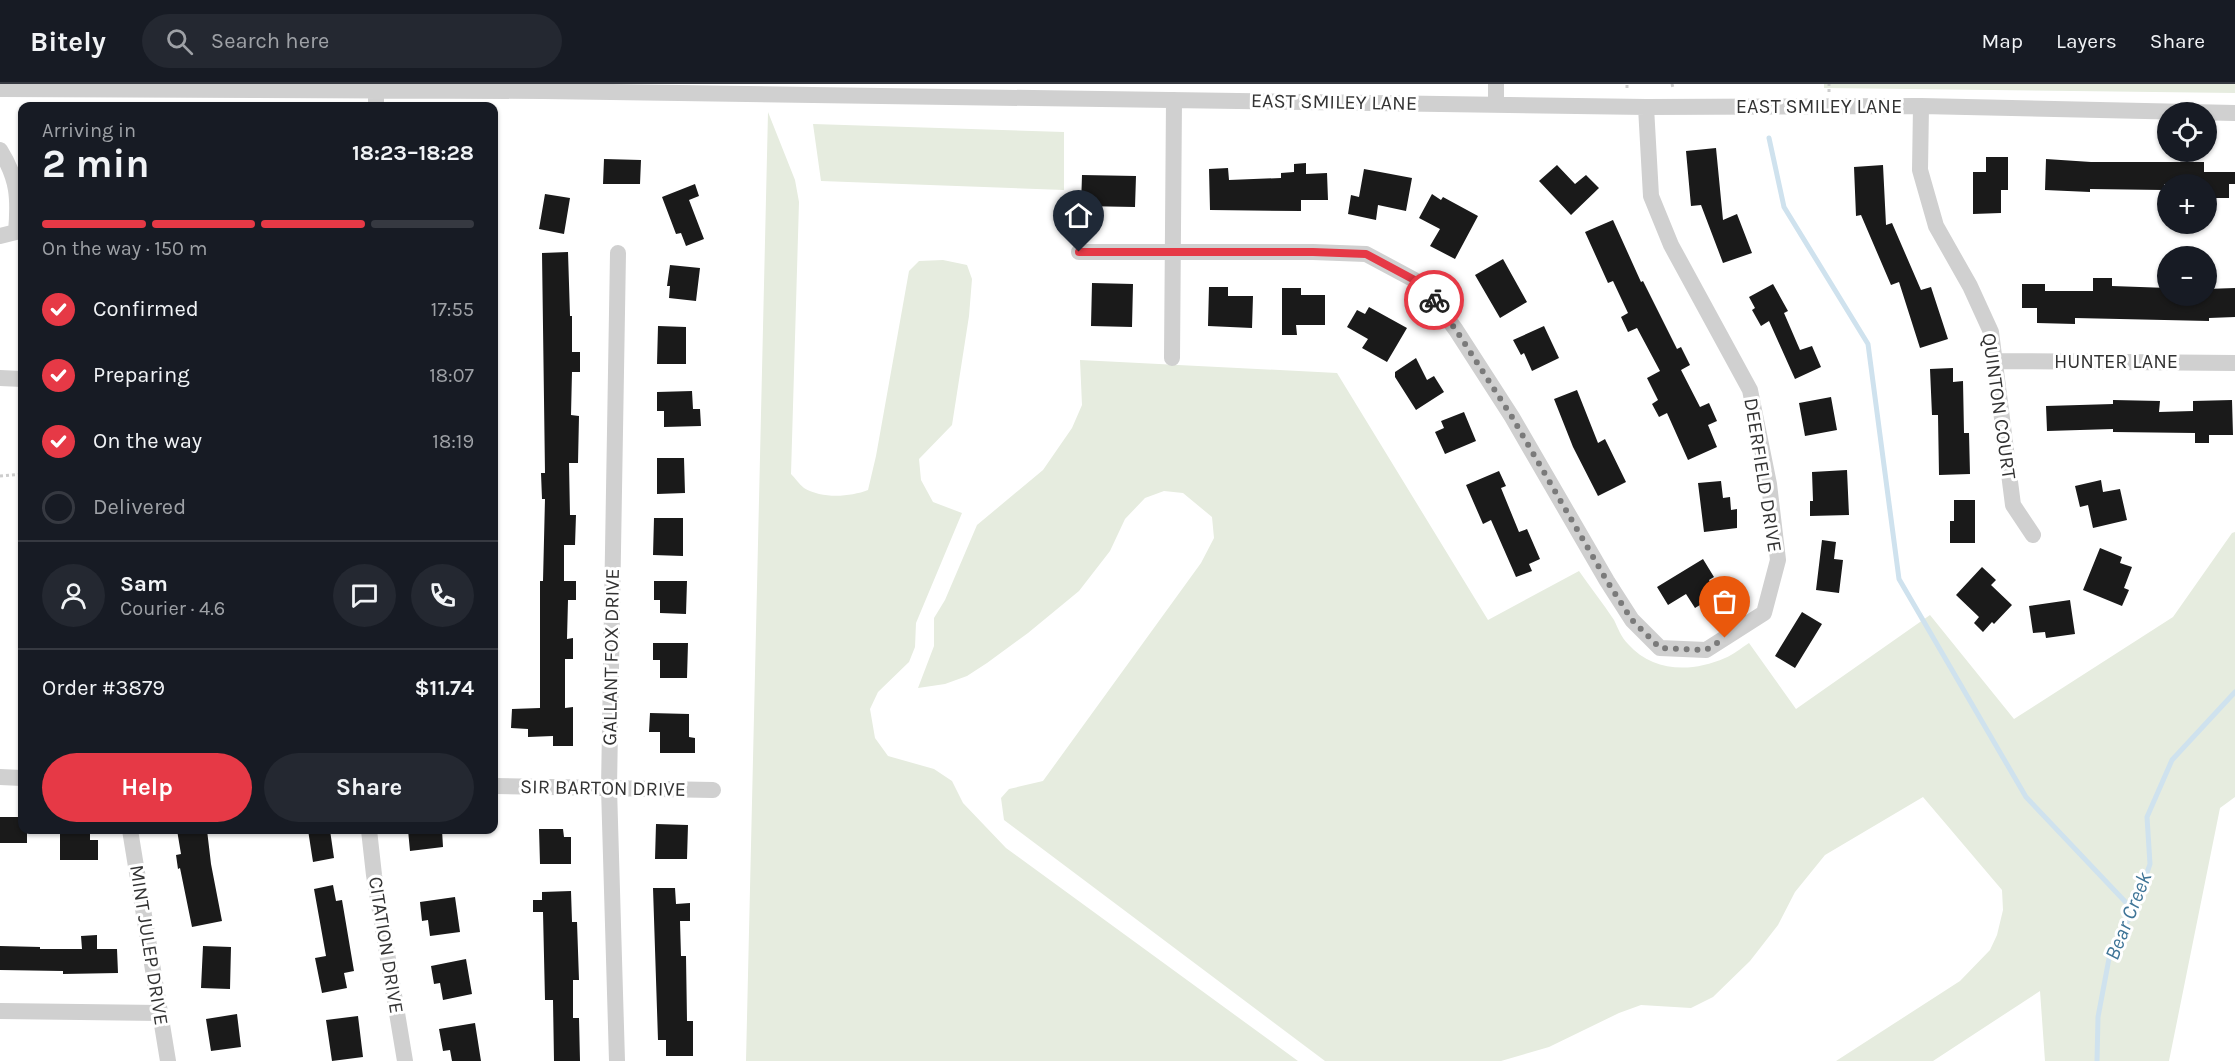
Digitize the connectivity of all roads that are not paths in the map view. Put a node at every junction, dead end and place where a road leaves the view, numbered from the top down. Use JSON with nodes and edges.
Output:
{"nodes":[{"id":1,"x":1496,"y":84,"type":"edge"},
{"id":2,"x":167,"y":87,"type":"edge"},
{"id":3,"x":543,"y":88,"type":"edge"},
{"id":4,"x":0,"y":89,"type":"edge"},
{"id":5,"x":376,"y":98,"type":"edge"},
{"id":6,"x":1174,"y":100,"type":"junction"},
{"id":7,"x":1496,"y":104,"type":"junction"},
{"id":8,"x":1646,"y":106,"type":"junction"},
{"id":9,"x":1921,"y":106,"type":"junction"},
{"id":10,"x":2235,"y":113,"type":"edge"},
{"id":11,"x":0,"y":150,"type":"edge"},
{"id":12,"x":13,"y":233,"type":"edge"},
{"id":13,"x":1079,"y":252,"type":"dead end"},
{"id":14,"x":1174,"y":252,"type":"junction"},
{"id":15,"x":618,"y":253,"type":"dead end"},
{"id":16,"x":1172,"y":358,"type":"dead end"},
{"id":17,"x":1996,"y":361,"type":"junction"},
{"id":18,"x":2235,"y":363,"type":"edge"},
{"id":19,"x":0,"y":378,"type":"edge"},
{"id":20,"x":18,"y":379,"type":"edge"},
{"id":21,"x":2033,"y":535,"type":"dead end"},
{"id":22,"x":0,"y":777,"type":"edge"},
{"id":23,"x":18,"y":778,"type":"edge"},
{"id":24,"x":498,"y":786,"type":"edge"},
{"id":25,"x":609,"y":788,"type":"junction"},
{"id":26,"x":713,"y":790,"type":"dead end"},
{"id":27,"x":131,"y":834,"type":"edge"},
{"id":28,"x":369,"y":834,"type":"edge"},
{"id":29,"x":0,"y":1011,"type":"edge"},
{"id":30,"x":160,"y":1013,"type":"junction"},
{"id":31,"x":168,"y":1061,"type":"edge"},
{"id":32,"x":405,"y":1061,"type":"edge"},
{"id":33,"x":617,"y":1061,"type":"edge"}],
"edges":[{"from":1,"to":7,"type":"street"},
{"from":2,"to":4,"type":"street","name":"EAST SMILEY LANE"},
{"from":2,"to":5,"type":"street","name":"EAST SMILEY LANE"},
{"from":3,"to":5,"type":"street","name":"EAST SMILEY LANE"},
{"from":3,"to":6,"type":"street","name":"EAST SMILEY LANE"},
{"from":6,"to":7,"type":"street","name":"EAST SMILEY LANE"},
{"from":6,"to":14,"type":"street"},
{"from":7,"to":8,"type":"street","name":"EAST SMILEY LANE"},
{"from":8,"to":9,"type":"street","name":"EAST SMILEY LANE"},
{"from":8,"to":14,"type":"street","name":"DEERFIELD DRIVE"},
{"from":9,"to":10,"type":"street","name":"EAST SMILEY LANE"},
{"from":9,"to":17,"type":"street","name":"QUINTON COURT"},
{"from":11,"to":12,"type":"street"},
{"from":13,"to":14,"type":"street","name":"DEERFIELD DRIVE"},
{"from":14,"to":16,"type":"street"},
{"from":15,"to":25,"type":"street","name":"GALLANT FOX DRIVE"},
{"from":17,"to":18,"type":"street","name":"HUNTER LANE"},
{"from":17,"to":21,"type":"street","name":"QUINTON COURT"},
{"from":19,"to":20,"type":"street"},
{"from":22,"to":23,"type":"street"},
{"from":24,"to":25,"type":"street","name":"SIR BARTON DRIVE"},
{"from":25,"to":26,"type":"street","name":"SIR BARTON DRIVE"},
{"from":25,"to":33,"type":"street","name":"GALLANT FOX DRIVE"},
{"from":27,"to":30,"type":"street","name":"MINT JULEP DRIVE"},
{"from":28,"to":32,"type":"street","name":"CITATION DRIVE"},
{"from":29,"to":30,"type":"street"},
{"from":30,"to":31,"type":"street","name":"MINT JULEP DRIVE"}]}
